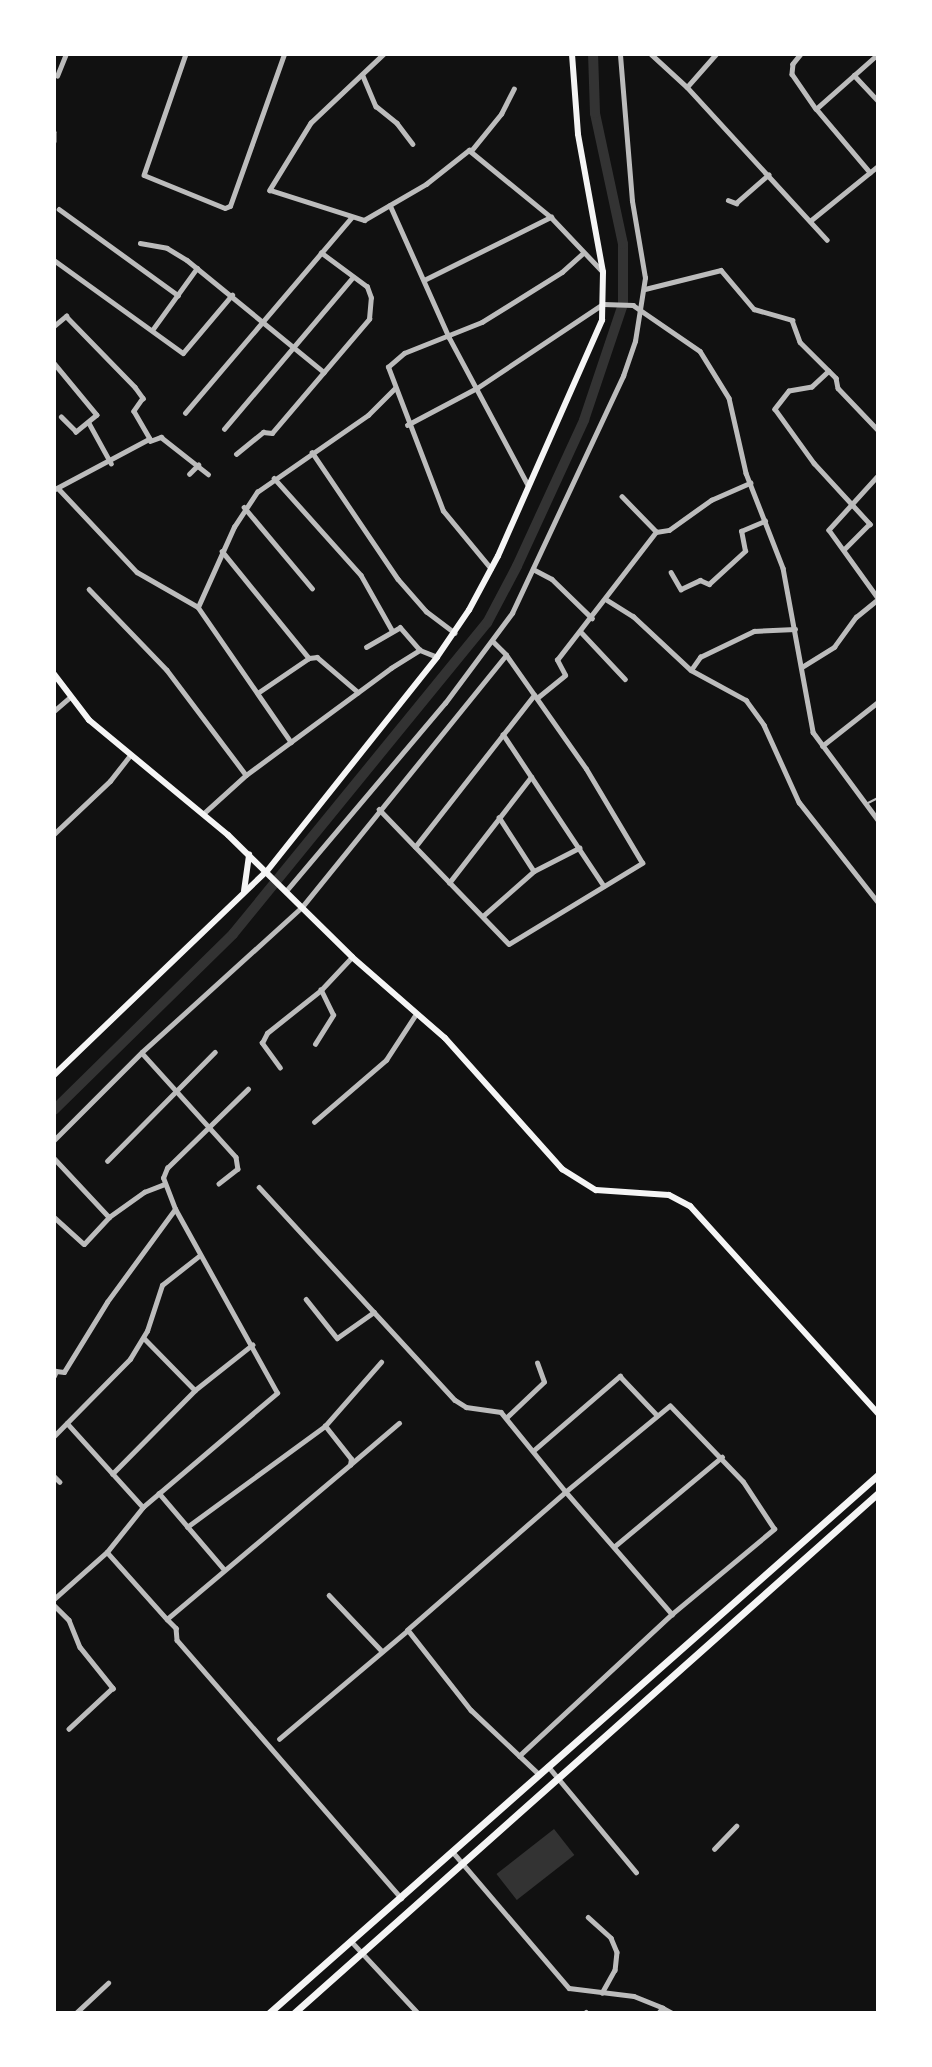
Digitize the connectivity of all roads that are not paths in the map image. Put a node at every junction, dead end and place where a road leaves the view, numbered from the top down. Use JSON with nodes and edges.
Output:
{"nodes":[{"id":1,"x":66,"y":54,"type":"edge"},
{"id":2,"x":186,"y":54,"type":"edge"},
{"id":3,"x":284,"y":54,"type":"edge"},
{"id":4,"x":384,"y":54,"type":"edge"},
{"id":5,"x":572,"y":54,"type":"edge"},
{"id":6,"x":620,"y":54,"type":"edge"},
{"id":7,"x":651,"y":54,"type":"edge"},
{"id":8,"x":716,"y":54,"type":"edge"},
{"id":9,"x":802,"y":54,"type":"edge"},
{"id":10,"x":878,"y":54,"type":"edge"},
{"id":11,"x":854,"y":75,"type":"junction"},
{"id":12,"x":57,"y":76,"type":"dead end"},
{"id":13,"x":363,"y":76,"type":"junction"},
{"id":14,"x":687,"y":88,"type":"junction"},
{"id":15,"x":514,"y":89,"type":"dead end"},
{"id":16,"x":878,"y":101,"type":"edge"},
{"id":17,"x":816,"y":109,"type":"junction"},
{"id":18,"x":54,"y":132,"type":"edge"},
{"id":19,"x":54,"y":141,"type":"edge"},
{"id":20,"x":413,"y":144,"type":"dead end"},
{"id":21,"x":471,"y":151,"type":"junction"},
{"id":22,"x":878,"y":166,"type":"edge"},
{"id":23,"x":870,"y":173,"type":"junction"},
{"id":24,"x":768,"y":175,"type":"junction"},
{"id":25,"x":728,"y":200,"type":"dead end"},
{"id":26,"x":390,"y":205,"type":"junction"},
{"id":27,"x":59,"y":209,"type":"dead end"},
{"id":28,"x":351,"y":218,"type":"junction"},
{"id":29,"x":551,"y":218,"type":"junction"},
{"id":30,"x":810,"y":221,"type":"junction"},
{"id":31,"x":827,"y":240,"type":"dead end"},
{"id":32,"x":140,"y":243,"type":"dead end"},
{"id":33,"x":321,"y":253,"type":"junction"},
{"id":34,"x":583,"y":253,"type":"junction"},
{"id":35,"x":54,"y":260,"type":"edge"},
{"id":36,"x":197,"y":268,"type":"junction"},
{"id":37,"x":603,"y":272,"type":"junction"},
{"id":38,"x":352,"y":278,"type":"junction"},
{"id":39,"x":424,"y":280,"type":"junction"},
{"id":40,"x":644,"y":289,"type":"junction"},
{"id":41,"x":178,"y":295,"type":"junction"},
{"id":42,"x":232,"y":295,"type":"junction"},
{"id":43,"x":603,"y":304,"type":"junction"},
{"id":44,"x":641,"y":310,"type":"junction"},
{"id":45,"x":264,"y":320,"type":"junction"},
{"id":46,"x":54,"y":326,"type":"edge"},
{"id":47,"x":153,"y":329,"type":"junction"},
{"id":48,"x":449,"y":337,"type":"junction"},
{"id":49,"x":294,"y":346,"type":"junction"},
{"id":50,"x":54,"y":363,"type":"edge"},
{"id":51,"x":829,"y":371,"type":"junction"},
{"id":52,"x":324,"y":372,"type":"junction"},
{"id":53,"x":477,"y":388,"type":"junction"},
{"id":54,"x":394,"y":389,"type":"junction"},
{"id":55,"x":185,"y":413,"type":"dead end"},
{"id":56,"x":61,"y":417,"type":"dead end"},
{"id":57,"x":89,"y":423,"type":"junction"},
{"id":58,"x":407,"y":425,"type":"junction"},
{"id":59,"x":224,"y":429,"type":"dead end"},
{"id":60,"x":878,"y":430,"type":"edge"},
{"id":61,"x":150,"y":441,"type":"junction"},
{"id":62,"x":312,"y":453,"type":"junction"},
{"id":63,"x":236,"y":454,"type":"dead end"},
{"id":64,"x":111,"y":463,"type":"junction"},
{"id":65,"x":198,"y":465,"type":"junction"},
{"id":66,"x":189,"y":474,"type":"dead end"},
{"id":67,"x":208,"y":474,"type":"dead end"},
{"id":68,"x":878,"y":476,"type":"edge"},
{"id":69,"x":274,"y":478,"type":"junction"},
{"id":70,"x":750,"y":483,"type":"junction"},
{"id":71,"x":529,"y":486,"type":"junction"},
{"id":72,"x":56,"y":489,"type":"edge"},
{"id":73,"x":622,"y":497,"type":"dead end"},
{"id":74,"x":852,"y":503,"type":"junction"},
{"id":75,"x":244,"y":508,"type":"junction"},
{"id":76,"x":765,"y":521,"type":"junction"},
{"id":77,"x":656,"y":532,"type":"junction"},
{"id":78,"x":845,"y":549,"type":"junction"},
{"id":79,"x":222,"y":551,"type":"junction"},
{"id":80,"x":491,"y":569,"type":"junction"},
{"id":81,"x":533,"y":569,"type":"junction"},
{"id":82,"x":671,"y":572,"type":"dead end"},
{"id":83,"x":312,"y":588,"type":"dead end"},
{"id":84,"x":89,"y":589,"type":"dead end"},
{"id":85,"x":878,"y":598,"type":"edge"},
{"id":86,"x":607,"y":600,"type":"junction"},
{"id":87,"x":198,"y":607,"type":"junction"},
{"id":88,"x":592,"y":618,"type":"junction"},
{"id":89,"x":794,"y":629,"type":"junction"},
{"id":90,"x":392,"y":630,"type":"junction"},
{"id":91,"x":455,"y":633,"type":"junction"},
{"id":92,"x":582,"y":633,"type":"junction"},
{"id":93,"x":493,"y":642,"type":"junction"},
{"id":94,"x":366,"y":647,"type":"dead end"},
{"id":95,"x":420,"y":650,"type":"junction"},
{"id":96,"x":506,"y":655,"type":"junction"},
{"id":97,"x":437,"y":657,"type":"junction"},
{"id":98,"x":309,"y":658,"type":"junction"},
{"id":99,"x":802,"y":667,"type":"junction"},
{"id":100,"x":691,"y":670,"type":"junction"},
{"id":101,"x":54,"y":674,"type":"edge"},
{"id":102,"x":625,"y":679,"type":"dead end"},
{"id":103,"x":259,"y":692,"type":"junction"},
{"id":104,"x":358,"y":692,"type":"junction"},
{"id":105,"x":70,"y":696,"type":"junction"},
{"id":106,"x":536,"y":696,"type":"junction"},
{"id":107,"x":878,"y":702,"type":"edge"},
{"id":108,"x":54,"y":711,"type":"edge"},
{"id":109,"x":503,"y":734,"type":"junction"},
{"id":110,"x":291,"y":742,"type":"junction"},
{"id":111,"x":822,"y":746,"type":"junction"},
{"id":112,"x":130,"y":755,"type":"junction"},
{"id":113,"x":246,"y":775,"type":"junction"},
{"id":114,"x":531,"y":778,"type":"junction"},
{"id":115,"x":878,"y":798,"type":"edge"},
{"id":116,"x":867,"y":803,"type":"junction"},
{"id":117,"x":379,"y":809,"type":"junction"},
{"id":118,"x":203,"y":814,"type":"junction"},
{"id":119,"x":499,"y":817,"type":"junction"},
{"id":120,"x":878,"y":820,"type":"edge"},
{"id":121,"x":54,"y":834,"type":"edge"},
{"id":122,"x":415,"y":847,"type":"junction"},
{"id":123,"x":579,"y":848,"type":"junction"},
{"id":124,"x":249,"y":853,"type":"junction"},
{"id":125,"x":534,"y":871,"type":"junction"},
{"id":126,"x":269,"y":872,"type":"junction"},
{"id":127,"x":449,"y":883,"type":"junction"},
{"id":128,"x":604,"y":886,"type":"junction"},
{"id":129,"x":285,"y":890,"type":"junction"},
{"id":130,"x":242,"y":896,"type":"junction"},
{"id":131,"x":878,"y":902,"type":"edge"},
{"id":132,"x":302,"y":907,"type":"junction"},
{"id":133,"x":483,"y":916,"type":"junction"},
{"id":134,"x":352,"y":957,"type":"junction"},
{"id":135,"x":321,"y":990,"type":"junction"},
{"id":136,"x":416,"y":1014,"type":"junction"},
{"id":137,"x":315,"y":1044,"type":"dead end"},
{"id":138,"x":215,"y":1052,"type":"dead end"},
{"id":139,"x":142,"y":1053,"type":"junction"},
{"id":140,"x":280,"y":1068,"type":"dead end"},
{"id":141,"x":54,"y":1075,"type":"edge"},
{"id":142,"x":248,"y":1089,"type":"dead end"},
{"id":143,"x":176,"y":1090,"type":"junction"},
{"id":144,"x":314,"y":1122,"type":"dead end"},
{"id":145,"x":209,"y":1126,"type":"junction"},
{"id":146,"x":54,"y":1140,"type":"edge"},
{"id":147,"x":54,"y":1158,"type":"edge"},
{"id":148,"x":107,"y":1161,"type":"dead end"},
{"id":149,"x":165,"y":1184,"type":"junction"},
{"id":150,"x":219,"y":1184,"type":"dead end"},
{"id":151,"x":259,"y":1187,"type":"dead end"},
{"id":152,"x":175,"y":1209,"type":"junction"},
{"id":153,"x":54,"y":1217,"type":"edge"},
{"id":154,"x":109,"y":1217,"type":"junction"},
{"id":155,"x":200,"y":1256,"type":"junction"},
{"id":156,"x":306,"y":1299,"type":"dead end"},
{"id":157,"x":374,"y":1312,"type":"junction"},
{"id":158,"x":144,"y":1338,"type":"junction"},
{"id":159,"x":251,"y":1345,"type":"junction"},
{"id":160,"x":381,"y":1362,"type":"dead end"},
{"id":161,"x":537,"y":1363,"type":"dead end"},
{"id":162,"x":54,"y":1376,"type":"edge"},
{"id":163,"x":195,"y":1390,"type":"junction"},
{"id":164,"x":878,"y":1413,"type":"edge"},
{"id":165,"x":657,"y":1415,"type":"junction"},
{"id":166,"x":506,"y":1418,"type":"junction"},
{"id":167,"x":67,"y":1423,"type":"junction"},
{"id":168,"x":399,"y":1423,"type":"dead end"},
{"id":169,"x":325,"y":1426,"type":"junction"},
{"id":170,"x":54,"y":1436,"type":"edge"},
{"id":171,"x":534,"y":1451,"type":"junction"},
{"id":172,"x":722,"y":1457,"type":"junction"},
{"id":173,"x":351,"y":1462,"type":"junction"},
{"id":174,"x":112,"y":1474,"type":"junction"},
{"id":175,"x":878,"y":1475,"type":"edge"},
{"id":176,"x":54,"y":1476,"type":"edge"},
{"id":177,"x":60,"y":1482,"type":"dead end"},
{"id":178,"x":566,"y":1492,"type":"junction"},
{"id":179,"x":159,"y":1493,"type":"junction"},
{"id":180,"x":878,"y":1493,"type":"edge"},
{"id":181,"x":143,"y":1507,"type":"junction"},
{"id":182,"x":823,"y":1525,"type":"junction"},
{"id":183,"x":187,"y":1527,"type":"junction"},
{"id":184,"x":811,"y":1535,"type":"junction"},
{"id":185,"x":832,"y":1535,"type":"junction"},
{"id":186,"x":820,"y":1545,"type":"junction"},
{"id":187,"x":615,"y":1546,"type":"junction"},
{"id":188,"x":107,"y":1552,"type":"junction"},
{"id":189,"x":225,"y":1569,"type":"junction"},
{"id":190,"x":329,"y":1595,"type":"dead end"},
{"id":191,"x":54,"y":1599,"type":"edge"},
{"id":192,"x":54,"y":1605,"type":"edge"},
{"id":193,"x":672,"y":1614,"type":"junction"},
{"id":194,"x":167,"y":1619,"type":"junction"},
{"id":195,"x":408,"y":1630,"type":"junction"},
{"id":196,"x":687,"y":1642,"type":"junction"},
{"id":197,"x":382,"y":1651,"type":"junction"},
{"id":198,"x":698,"y":1654,"type":"junction"},
{"id":199,"x":69,"y":1729,"type":"dead end"},
{"id":200,"x":279,"y":1739,"type":"dead end"},
{"id":201,"x":519,"y":1756,"type":"junction"},
{"id":202,"x":548,"y":1766,"type":"junction"},
{"id":203,"x":539,"y":1774,"type":"junction"},
{"id":204,"x":558,"y":1779,"type":"junction"},
{"id":205,"x":736,"y":1826,"type":"dead end"},
{"id":206,"x":714,"y":1849,"type":"dead end"},
{"id":207,"x":452,"y":1851,"type":"junction"},
{"id":208,"x":464,"y":1864,"type":"junction"},
{"id":209,"x":636,"y":1872,"type":"dead end"},
{"id":210,"x":401,"y":1898,"type":"junction"},
{"id":211,"x":588,"y":1917,"type":"dead end"},
{"id":212,"x":351,"y":1941,"type":"junction"},
{"id":213,"x":361,"y":1953,"type":"junction"},
{"id":214,"x":108,"y":1983,"type":"dead end"},
{"id":215,"x":602,"y":1993,"type":"junction"},
{"id":216,"x":663,"y":2008,"type":"junction"},
{"id":217,"x":273,"y":2011,"type":"edge"},
{"id":218,"x":76,"y":2013,"type":"edge"},
{"id":219,"x":294,"y":2013,"type":"edge"},
{"id":220,"x":418,"y":2013,"type":"edge"},
{"id":221,"x":659,"y":2013,"type":"edge"},
{"id":222,"x":671,"y":2013,"type":"edge"}],
"edges":[{"from":1,"to":12,"type":"street"},
{"from":2,"to":3,"type":"street"},
{"from":4,"to":13,"type":"street"},
{"from":5,"to":37,"type":"main road"},
{"from":6,"to":40,"type":"street"},
{"from":7,"to":14,"type":"street"},
{"from":8,"to":14,"type":"street"},
{"from":9,"to":17,"type":"street"},
{"from":10,"to":11,"type":"street"},
{"from":11,"to":16,"type":"street"},
{"from":11,"to":17,"type":"street"},
{"from":13,"to":20,"type":"street"},
{"from":13,"to":28,"type":"street"},
{"from":14,"to":24,"type":"street"},
{"from":15,"to":21,"type":"street"},
{"from":17,"to":23,"type":"street"},
{"from":18,"to":19,"type":"street"},
{"from":21,"to":26,"type":"street"},
{"from":21,"to":29,"type":"street"},
{"from":22,"to":23,"type":"street"},
{"from":23,"to":30,"type":"street"},
{"from":24,"to":25,"type":"street"},
{"from":24,"to":30,"type":"street"},
{"from":26,"to":28,"type":"street"},
{"from":26,"to":39,"type":"street"},
{"from":27,"to":41,"type":"street"},
{"from":28,"to":33,"type":"street"},
{"from":29,"to":34,"type":"street"},
{"from":29,"to":39,"type":"street"},
{"from":30,"to":31,"type":"street"},
{"from":32,"to":36,"type":"street"},
{"from":33,"to":38,"type":"street"},
{"from":33,"to":45,"type":"street"},
{"from":34,"to":37,"type":"street"},
{"from":34,"to":48,"type":"street"},
{"from":35,"to":47,"type":"street"},
{"from":36,"to":41,"type":"street"},
{"from":36,"to":42,"type":"street"},
{"from":37,"to":43,"type":"main road"},
{"from":38,"to":49,"type":"street"},
{"from":38,"to":52,"type":"street"},
{"from":39,"to":48,"type":"street"},
{"from":40,"to":44,"type":"street"},
{"from":40,"to":51,"type":"street"},
{"from":41,"to":47,"type":"street"},
{"from":42,"to":45,"type":"street"},
{"from":42,"to":47,"type":"street"},
{"from":43,"to":44,"type":"street"},
{"from":43,"to":53,"type":"street"},
{"from":43,"to":71,"type":"main road"},
{"from":44,"to":70,"type":"street"},
{"from":44,"to":81,"type":"street"},
{"from":45,"to":49,"type":"street"},
{"from":45,"to":55,"type":"street"},
{"from":46,"to":61,"type":"street"},
{"from":48,"to":53,"type":"street"},
{"from":48,"to":54,"type":"street"},
{"from":49,"to":52,"type":"street"},
{"from":49,"to":59,"type":"street"},
{"from":50,"to":57,"type":"street"},
{"from":51,"to":60,"type":"street"},
{"from":51,"to":74,"type":"street"},
{"from":52,"to":63,"type":"street"},
{"from":53,"to":58,"type":"street"},
{"from":53,"to":71,"type":"street"},
{"from":54,"to":58,"type":"street"},
{"from":54,"to":62,"type":"street"},
{"from":56,"to":57,"type":"street"},
{"from":57,"to":64,"type":"street"},
{"from":58,"to":80,"type":"street"},
{"from":61,"to":64,"type":"street"},
{"from":61,"to":65,"type":"street"},
{"from":62,"to":69,"type":"street"},
{"from":62,"to":91,"type":"street"},
{"from":64,"to":72,"type":"street"},
{"from":65,"to":66,"type":"street"},
{"from":65,"to":67,"type":"street"},
{"from":68,"to":74,"type":"street"},
{"from":69,"to":75,"type":"street"},
{"from":69,"to":90,"type":"street"},
{"from":70,"to":76,"type":"street"},
{"from":70,"to":77,"type":"street"},
{"from":71,"to":80,"type":"main road"},
{"from":72,"to":87,"type":"street"},
{"from":73,"to":77,"type":"street"},
{"from":74,"to":78,"type":"street"},
{"from":74,"to":78,"type":"street"},
{"from":75,"to":79,"type":"street"},
{"from":75,"to":83,"type":"street"},
{"from":76,"to":82,"type":"street"},
{"from":76,"to":89,"type":"street"},
{"from":77,"to":86,"type":"street"},
{"from":78,"to":85,"type":"street"},
{"from":79,"to":87,"type":"street"},
{"from":79,"to":98,"type":"street"},
{"from":80,"to":91,"type":"main road"},
{"from":81,"to":88,"type":"street"},
{"from":81,"to":93,"type":"street"},
{"from":84,"to":113,"type":"street"},
{"from":85,"to":99,"type":"street"},
{"from":86,"to":88,"type":"street"},
{"from":86,"to":100,"type":"street"},
{"from":87,"to":103,"type":"street"},
{"from":88,"to":92,"type":"street"},
{"from":89,"to":99,"type":"street"},
{"from":89,"to":100,"type":"street"},
{"from":90,"to":94,"type":"street"},
{"from":90,"to":95,"type":"street"},
{"from":91,"to":97,"type":"main road"},
{"from":92,"to":102,"type":"street"},
{"from":92,"to":106,"type":"street"},
{"from":93,"to":96,"type":"street"},
{"from":93,"to":129,"type":"street"},
{"from":95,"to":97,"type":"street"},
{"from":95,"to":104,"type":"street"},
{"from":96,"to":106,"type":"street"},
{"from":96,"to":117,"type":"street"},
{"from":97,"to":126,"type":"main road"},
{"from":98,"to":103,"type":"street"},
{"from":98,"to":104,"type":"street"},
{"from":99,"to":111,"type":"street"},
{"from":100,"to":131,"type":"street"},
{"from":101,"to":105,"type":"main road"},
{"from":103,"to":110,"type":"street"},
{"from":104,"to":110,"type":"street"},
{"from":105,"to":108,"type":"street"},
{"from":105,"to":112,"type":"main road"},
{"from":106,"to":109,"type":"street"},
{"from":106,"to":128,"type":"street"},
{"from":107,"to":111,"type":"street"},
{"from":109,"to":114,"type":"street"},
{"from":109,"to":122,"type":"street"},
{"from":110,"to":113,"type":"street"},
{"from":111,"to":116,"type":"street"},
{"from":112,"to":118,"type":"main road"},
{"from":112,"to":121,"type":"street"},
{"from":113,"to":118,"type":"street"},
{"from":114,"to":119,"type":"street"},
{"from":114,"to":123,"type":"street"},
{"from":115,"to":116,"type":"lane"},
{"from":116,"to":120,"type":"street"},
{"from":117,"to":122,"type":"street"},
{"from":117,"to":132,"type":"street"},
{"from":118,"to":124,"type":"main road"},
{"from":119,"to":125,"type":"street"},
{"from":119,"to":127,"type":"street"},
{"from":122,"to":127,"type":"street"},
{"from":123,"to":125,"type":"street"},
{"from":123,"to":128,"type":"street"},
{"from":124,"to":126,"type":"main road"},
{"from":124,"to":130,"type":"main road"},
{"from":125,"to":133,"type":"street"},
{"from":126,"to":129,"type":"main road"},
{"from":126,"to":130,"type":"main road"},
{"from":127,"to":133,"type":"street"},
{"from":128,"to":133,"type":"street"},
{"from":129,"to":132,"type":"main road"},
{"from":130,"to":141,"type":"main road"},
{"from":132,"to":134,"type":"main road"},
{"from":132,"to":139,"type":"street"},
{"from":134,"to":135,"type":"street"},
{"from":134,"to":136,"type":"main road"},
{"from":135,"to":137,"type":"street"},
{"from":135,"to":140,"type":"street"},
{"from":136,"to":144,"type":"street"},
{"from":136,"to":164,"type":"main road"},
{"from":138,"to":143,"type":"street"},
{"from":139,"to":143,"type":"street"},
{"from":139,"to":146,"type":"street"},
{"from":142,"to":145,"type":"street"},
{"from":143,"to":145,"type":"street"},
{"from":143,"to":148,"type":"street"},
{"from":145,"to":149,"type":"street"},
{"from":145,"to":150,"type":"street"},
{"from":147,"to":154,"type":"street"},
{"from":149,"to":152,"type":"street"},
{"from":149,"to":154,"type":"street"},
{"from":151,"to":157,"type":"street"},
{"from":152,"to":155,"type":"street"},
{"from":152,"to":162,"type":"street"},
{"from":153,"to":154,"type":"street"},
{"from":155,"to":158,"type":"street"},
{"from":155,"to":159,"type":"street"},
{"from":156,"to":157,"type":"street"},
{"from":157,"to":166,"type":"street"},
{"from":158,"to":163,"type":"street"},
{"from":158,"to":167,"type":"street"},
{"from":159,"to":163,"type":"street"},
{"from":159,"to":179,"type":"street"},
{"from":160,"to":169,"type":"street"},
{"from":161,"to":166,"type":"street"},
{"from":163,"to":174,"type":"street"},
{"from":165,"to":171,"type":"street"},
{"from":165,"to":172,"type":"street"},
{"from":165,"to":178,"type":"street"},
{"from":166,"to":171,"type":"street"},
{"from":167,"to":170,"type":"street"},
{"from":167,"to":174,"type":"street"},
{"from":168,"to":173,"type":"street"},
{"from":169,"to":173,"type":"street"},
{"from":169,"to":183,"type":"street"},
{"from":171,"to":178,"type":"street"},
{"from":172,"to":187,"type":"street"},
{"from":172,"to":193,"type":"street"},
{"from":173,"to":189,"type":"street"},
{"from":174,"to":181,"type":"street"},
{"from":175,"to":182,"type":"highway"},
{"from":176,"to":177,"type":"street"},
{"from":178,"to":187,"type":"street"},
{"from":178,"to":195,"type":"street"},
{"from":179,"to":181,"type":"street"},
{"from":179,"to":183,"type":"street"},
{"from":180,"to":185,"type":"highway"},
{"from":181,"to":188,"type":"street"},
{"from":182,"to":184,"type":"highway"},
{"from":182,"to":185,"type":"street"},
{"from":183,"to":189,"type":"street"},
{"from":184,"to":186,"type":"street"},
{"from":184,"to":196,"type":"highway"},
{"from":185,"to":186,"type":"highway"},
{"from":186,"to":198,"type":"highway"},
{"from":187,"to":193,"type":"street"},
{"from":188,"to":191,"type":"street"},
{"from":188,"to":194,"type":"street"},
{"from":189,"to":194,"type":"street"},
{"from":190,"to":197,"type":"street"},
{"from":192,"to":199,"type":"street"},
{"from":193,"to":201,"type":"street"},
{"from":194,"to":210,"type":"street"},
{"from":195,"to":197,"type":"street"},
{"from":195,"to":201,"type":"street"},
{"from":196,"to":198,"type":"highway"},
{"from":196,"to":202,"type":"highway"},
{"from":197,"to":200,"type":"street"},
{"from":198,"to":204,"type":"highway"},
{"from":201,"to":203,"type":"street"},
{"from":202,"to":203,"type":"highway"},
{"from":202,"to":204,"type":"street"},
{"from":203,"to":207,"type":"highway"},
{"from":204,"to":208,"type":"highway"},
{"from":204,"to":209,"type":"street"},
{"from":205,"to":206,"type":"street"},
{"from":207,"to":208,"type":"street"},
{"from":207,"to":210,"type":"highway"},
{"from":208,"to":213,"type":"highway"},
{"from":208,"to":215,"type":"street"},
{"from":210,"to":212,"type":"highway"},
{"from":211,"to":215,"type":"street"},
{"from":212,"to":213,"type":"street"},
{"from":212,"to":217,"type":"highway"},
{"from":213,"to":219,"type":"highway"},
{"from":213,"to":220,"type":"street"},
{"from":214,"to":218,"type":"street"},
{"from":215,"to":216,"type":"street"},
{"from":216,"to":221,"type":"street"},
{"from":216,"to":222,"type":"street"}]}
